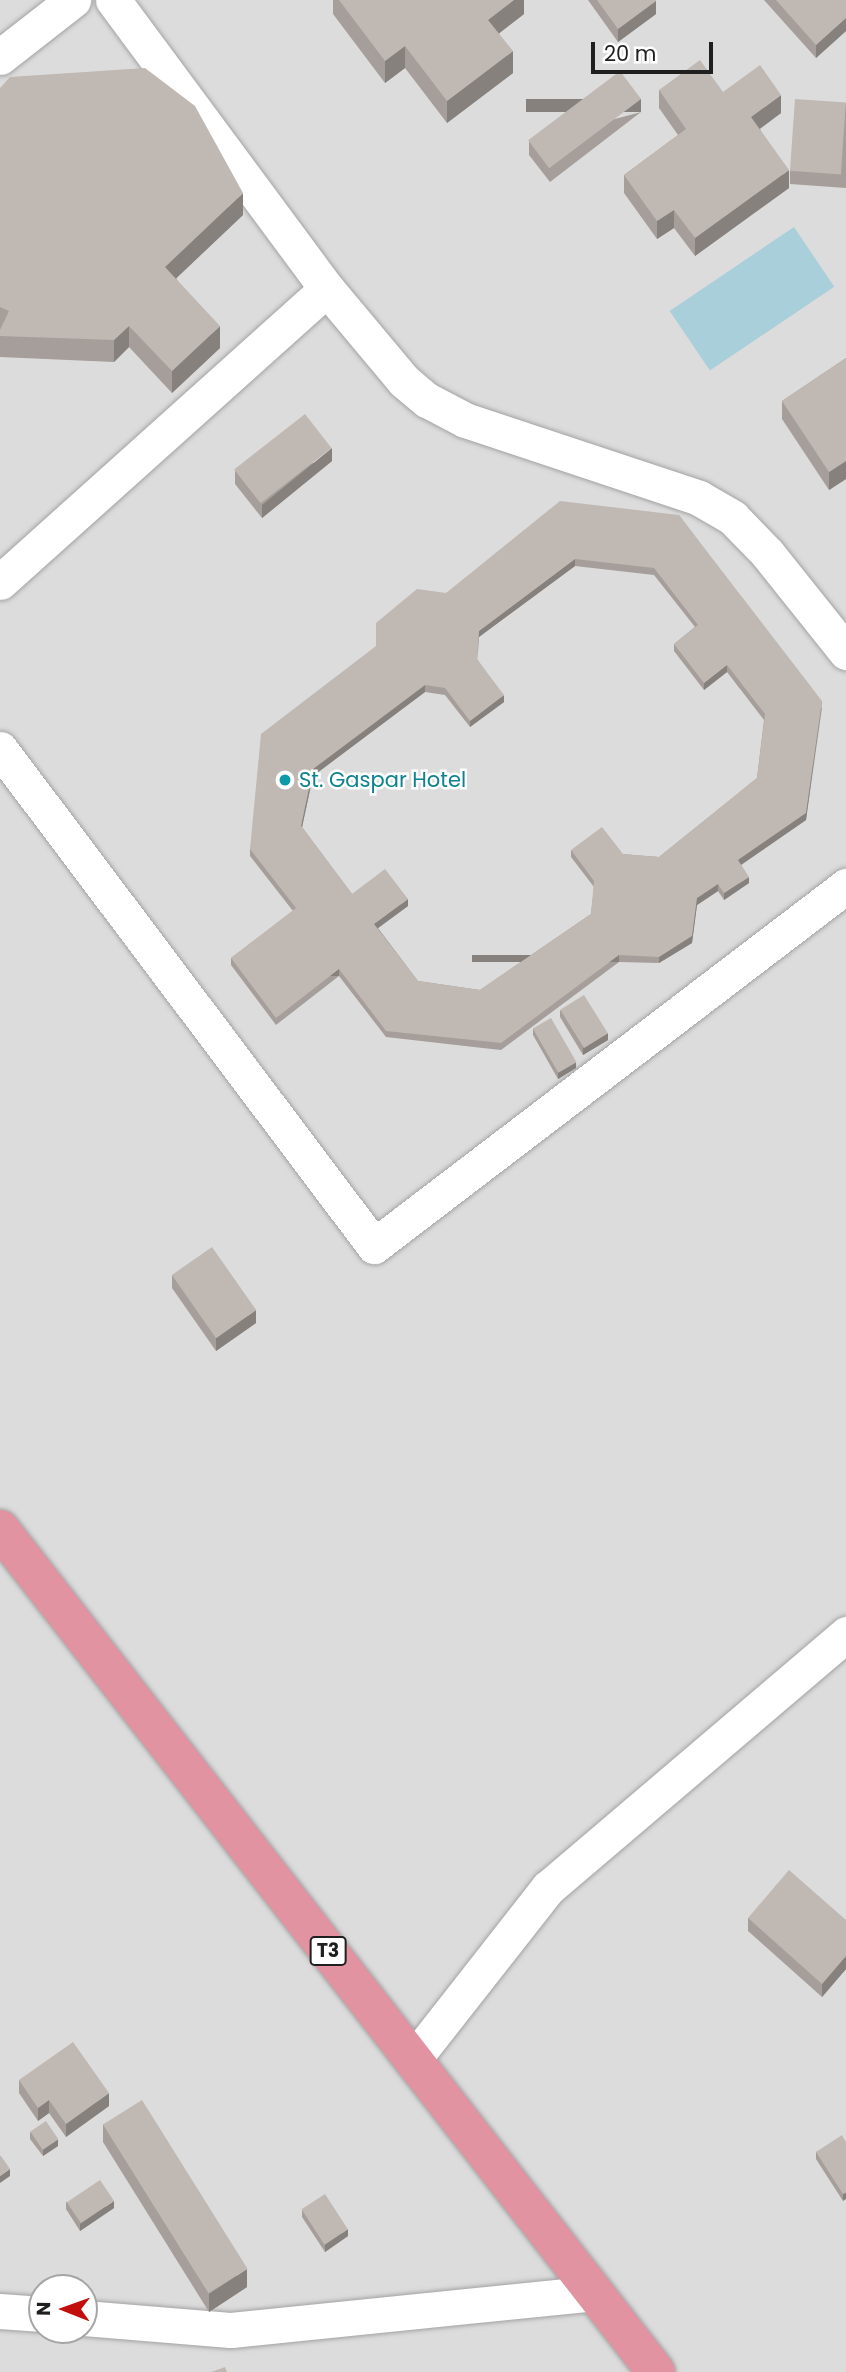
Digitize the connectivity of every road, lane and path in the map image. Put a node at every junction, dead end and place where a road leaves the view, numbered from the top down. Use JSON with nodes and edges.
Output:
{"nodes":[{"id":1,"x":73,"y":0,"type":"edge"},
{"id":2,"x":113,"y":0,"type":"edge"},
{"id":3,"x":0,"y":57,"type":"edge"},
{"id":4,"x":327,"y":289,"type":"junction"},
{"id":5,"x":0,"y":582,"type":"edge"},
{"id":6,"x":846,"y":652,"type":"edge"},
{"id":7,"x":0,"y":749,"type":"edge"},
{"id":8,"x":846,"y":886,"type":"edge"},
{"id":9,"x":0,"y":1529,"type":"edge"},
{"id":10,"x":846,"y":1634,"type":"edge"},
{"id":11,"x":413,"y":2060,"type":"junction"},
{"id":12,"x":593,"y":2293,"type":"junction"},
{"id":13,"x":0,"y":2311,"type":"edge"},
{"id":14,"x":28,"y":2313,"type":"edge"},
{"id":15,"x":98,"y":2319,"type":"edge"},
{"id":16,"x":656,"y":2372,"type":"edge"}],
"edges":[{"from":1,"to":3,"type":"street"},
{"from":2,"to":4,"type":"street"},
{"from":4,"to":5,"type":"street"},
{"from":4,"to":6,"type":"street"},
{"from":7,"to":8,"type":"street"},
{"from":9,"to":11,"type":"highway","number":"T3"},
{"from":10,"to":11,"type":"street"},
{"from":11,"to":12,"type":"highway","number":"T3"},
{"from":12,"to":15,"type":"street"},
{"from":12,"to":16,"type":"highway","number":"T3"},
{"from":13,"to":14,"type":"street"}]}
